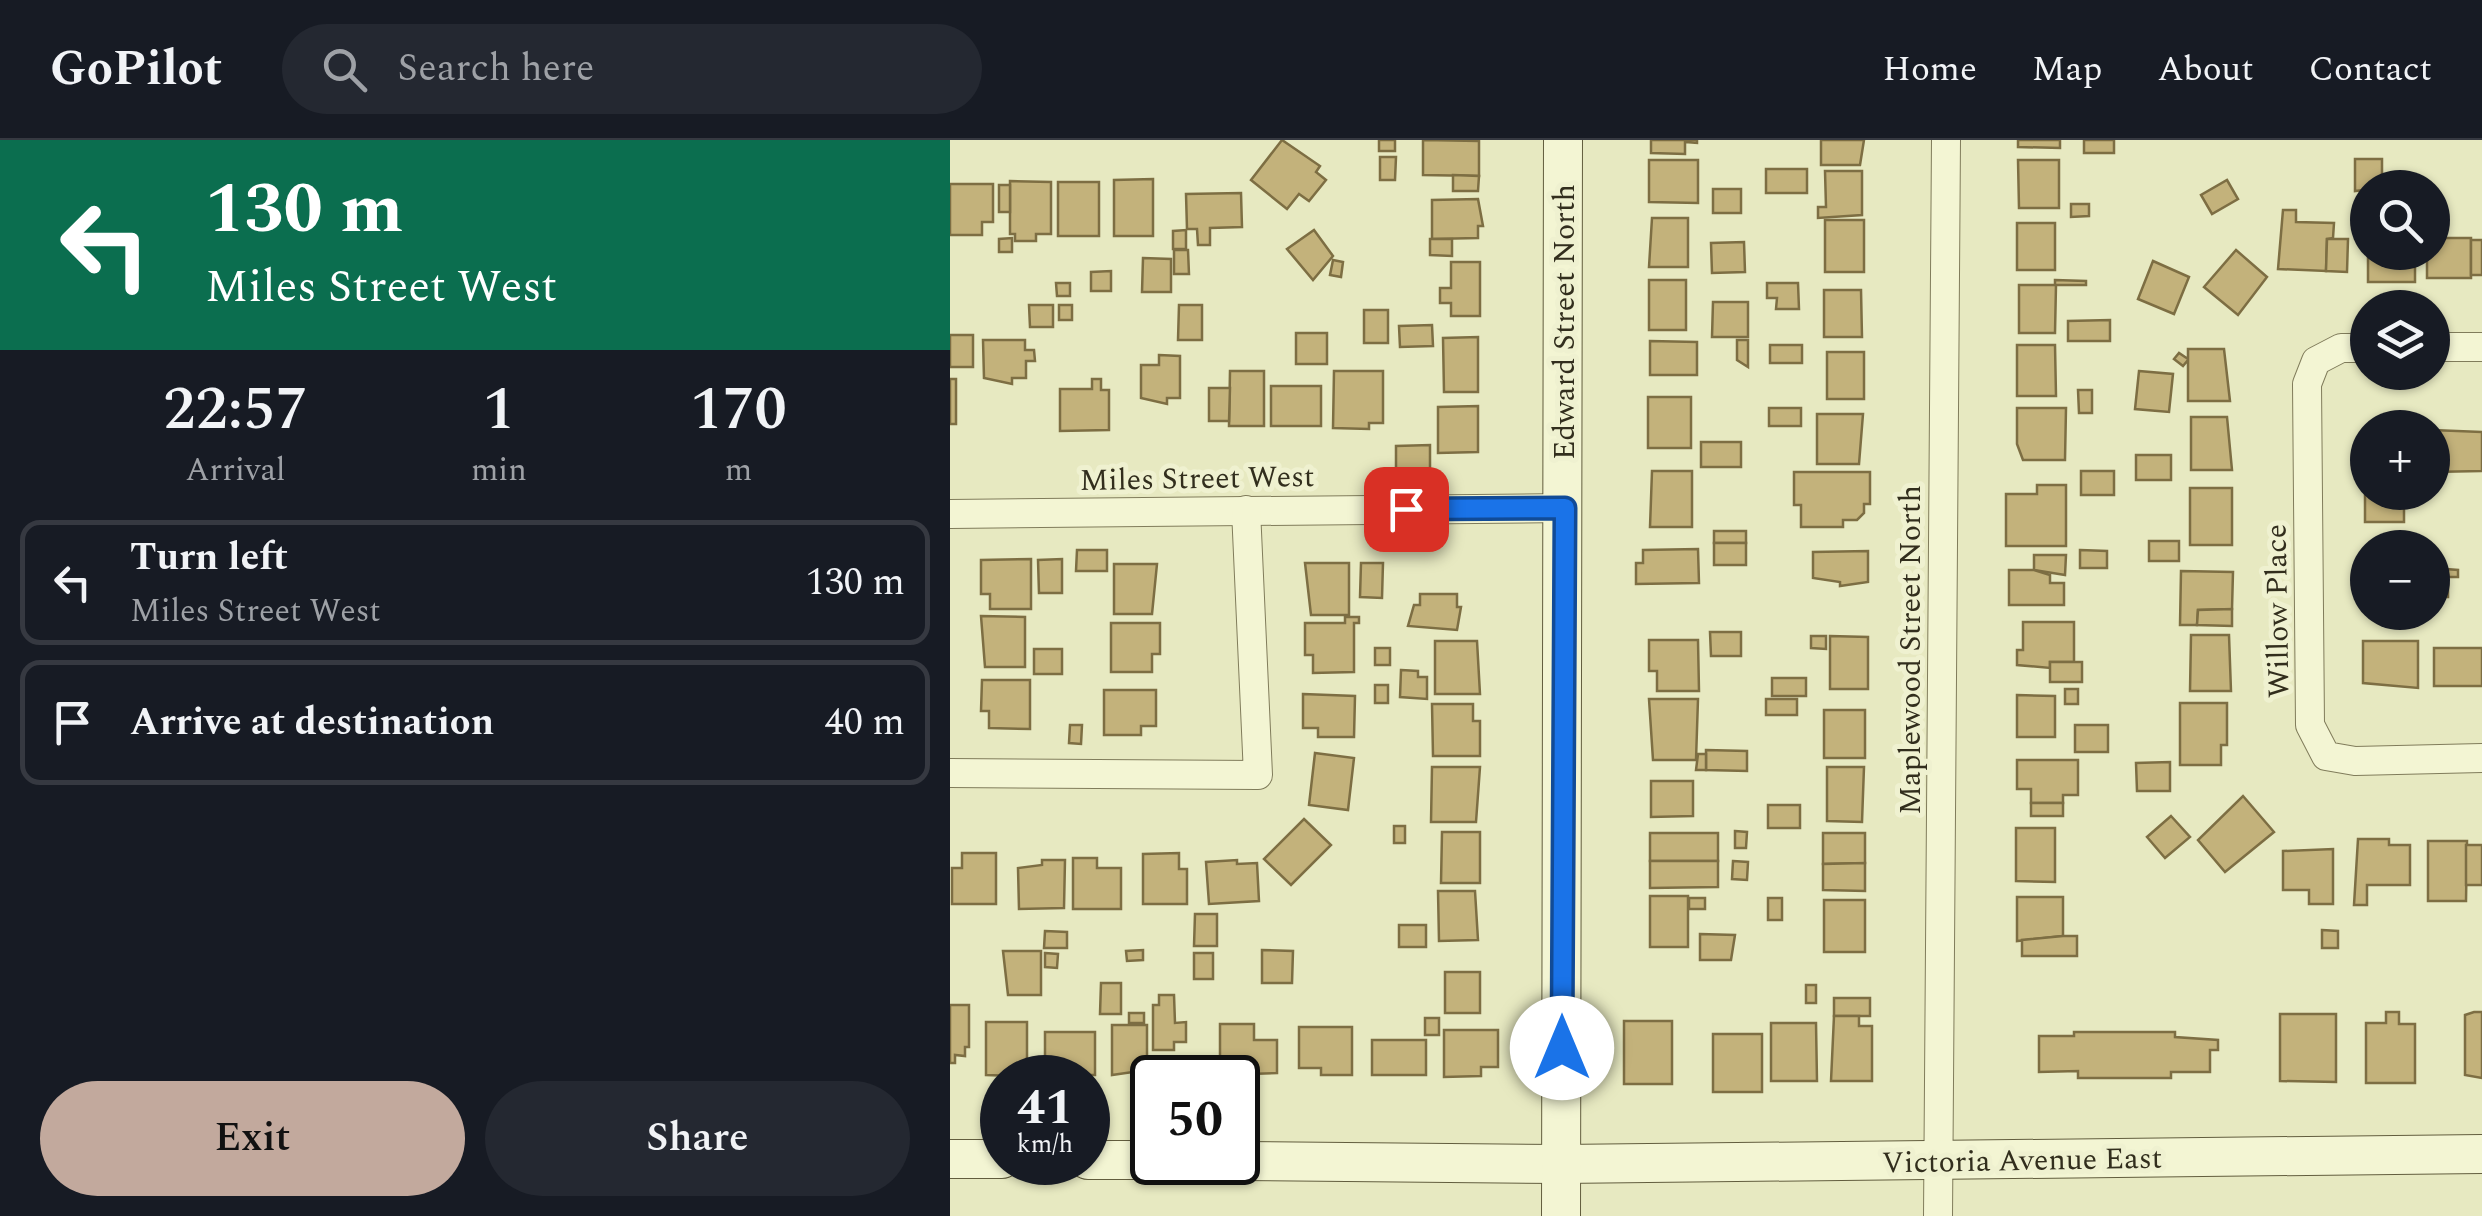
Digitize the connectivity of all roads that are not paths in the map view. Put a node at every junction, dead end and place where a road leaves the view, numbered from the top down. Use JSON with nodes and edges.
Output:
{"nodes":[{"id":1,"x":1563,"y":140,"type":"edge"},
{"id":2,"x":1946,"y":140,"type":"edge"},
{"id":3,"x":2450,"y":347,"type":"edge"},
{"id":4,"x":2482,"y":347,"type":"edge"},
{"id":5,"x":2350,"y":348,"type":"edge"},
{"id":6,"x":1565,"y":508,"type":"junction"},
{"id":7,"x":1246,"y":510,"type":"junction"},
{"id":8,"x":950,"y":514,"type":"edge"},
{"id":9,"x":2482,"y":758,"type":"edge"},
{"id":10,"x":950,"y":773,"type":"edge"},
{"id":11,"x":2482,"y":1154,"type":"edge"},
{"id":12,"x":950,"y":1158,"type":"edge"},
{"id":13,"x":980,"y":1159,"type":"edge"},
{"id":14,"x":1260,"y":1161,"type":"edge"},
{"id":15,"x":1938,"y":1161,"type":"junction"},
{"id":16,"x":1561,"y":1164,"type":"junction"},
{"id":17,"x":1561,"y":1216,"type":"edge"},
{"id":18,"x":1938,"y":1216,"type":"edge"}],
"edges":[{"from":1,"to":6,"type":"street","name":"Edward Street North"},
{"from":2,"to":15,"type":"street","name":"Maplewood Street North"},
{"from":3,"to":4,"type":"street"},
{"from":5,"to":9,"type":"street","name":"Willow Place"},
{"from":6,"to":7,"type":"street","name":"Miles Street West"},
{"from":6,"to":16,"type":"street","name":"Edward Street North"},
{"from":7,"to":8,"type":"street","name":"Miles Street West"},
{"from":7,"to":10,"type":"street"},
{"from":11,"to":15,"type":"street","name":"Victoria Avenue East"},
{"from":12,"to":13,"type":"street"},
{"from":14,"to":16,"type":"street","name":"Victoria Avenue East"},
{"from":15,"to":16,"type":"street","name":"Victoria Avenue East"},
{"from":15,"to":18,"type":"street","name":"Maplewood Street North"},
{"from":16,"to":17,"type":"street","name":"Edward Street North"}]}
